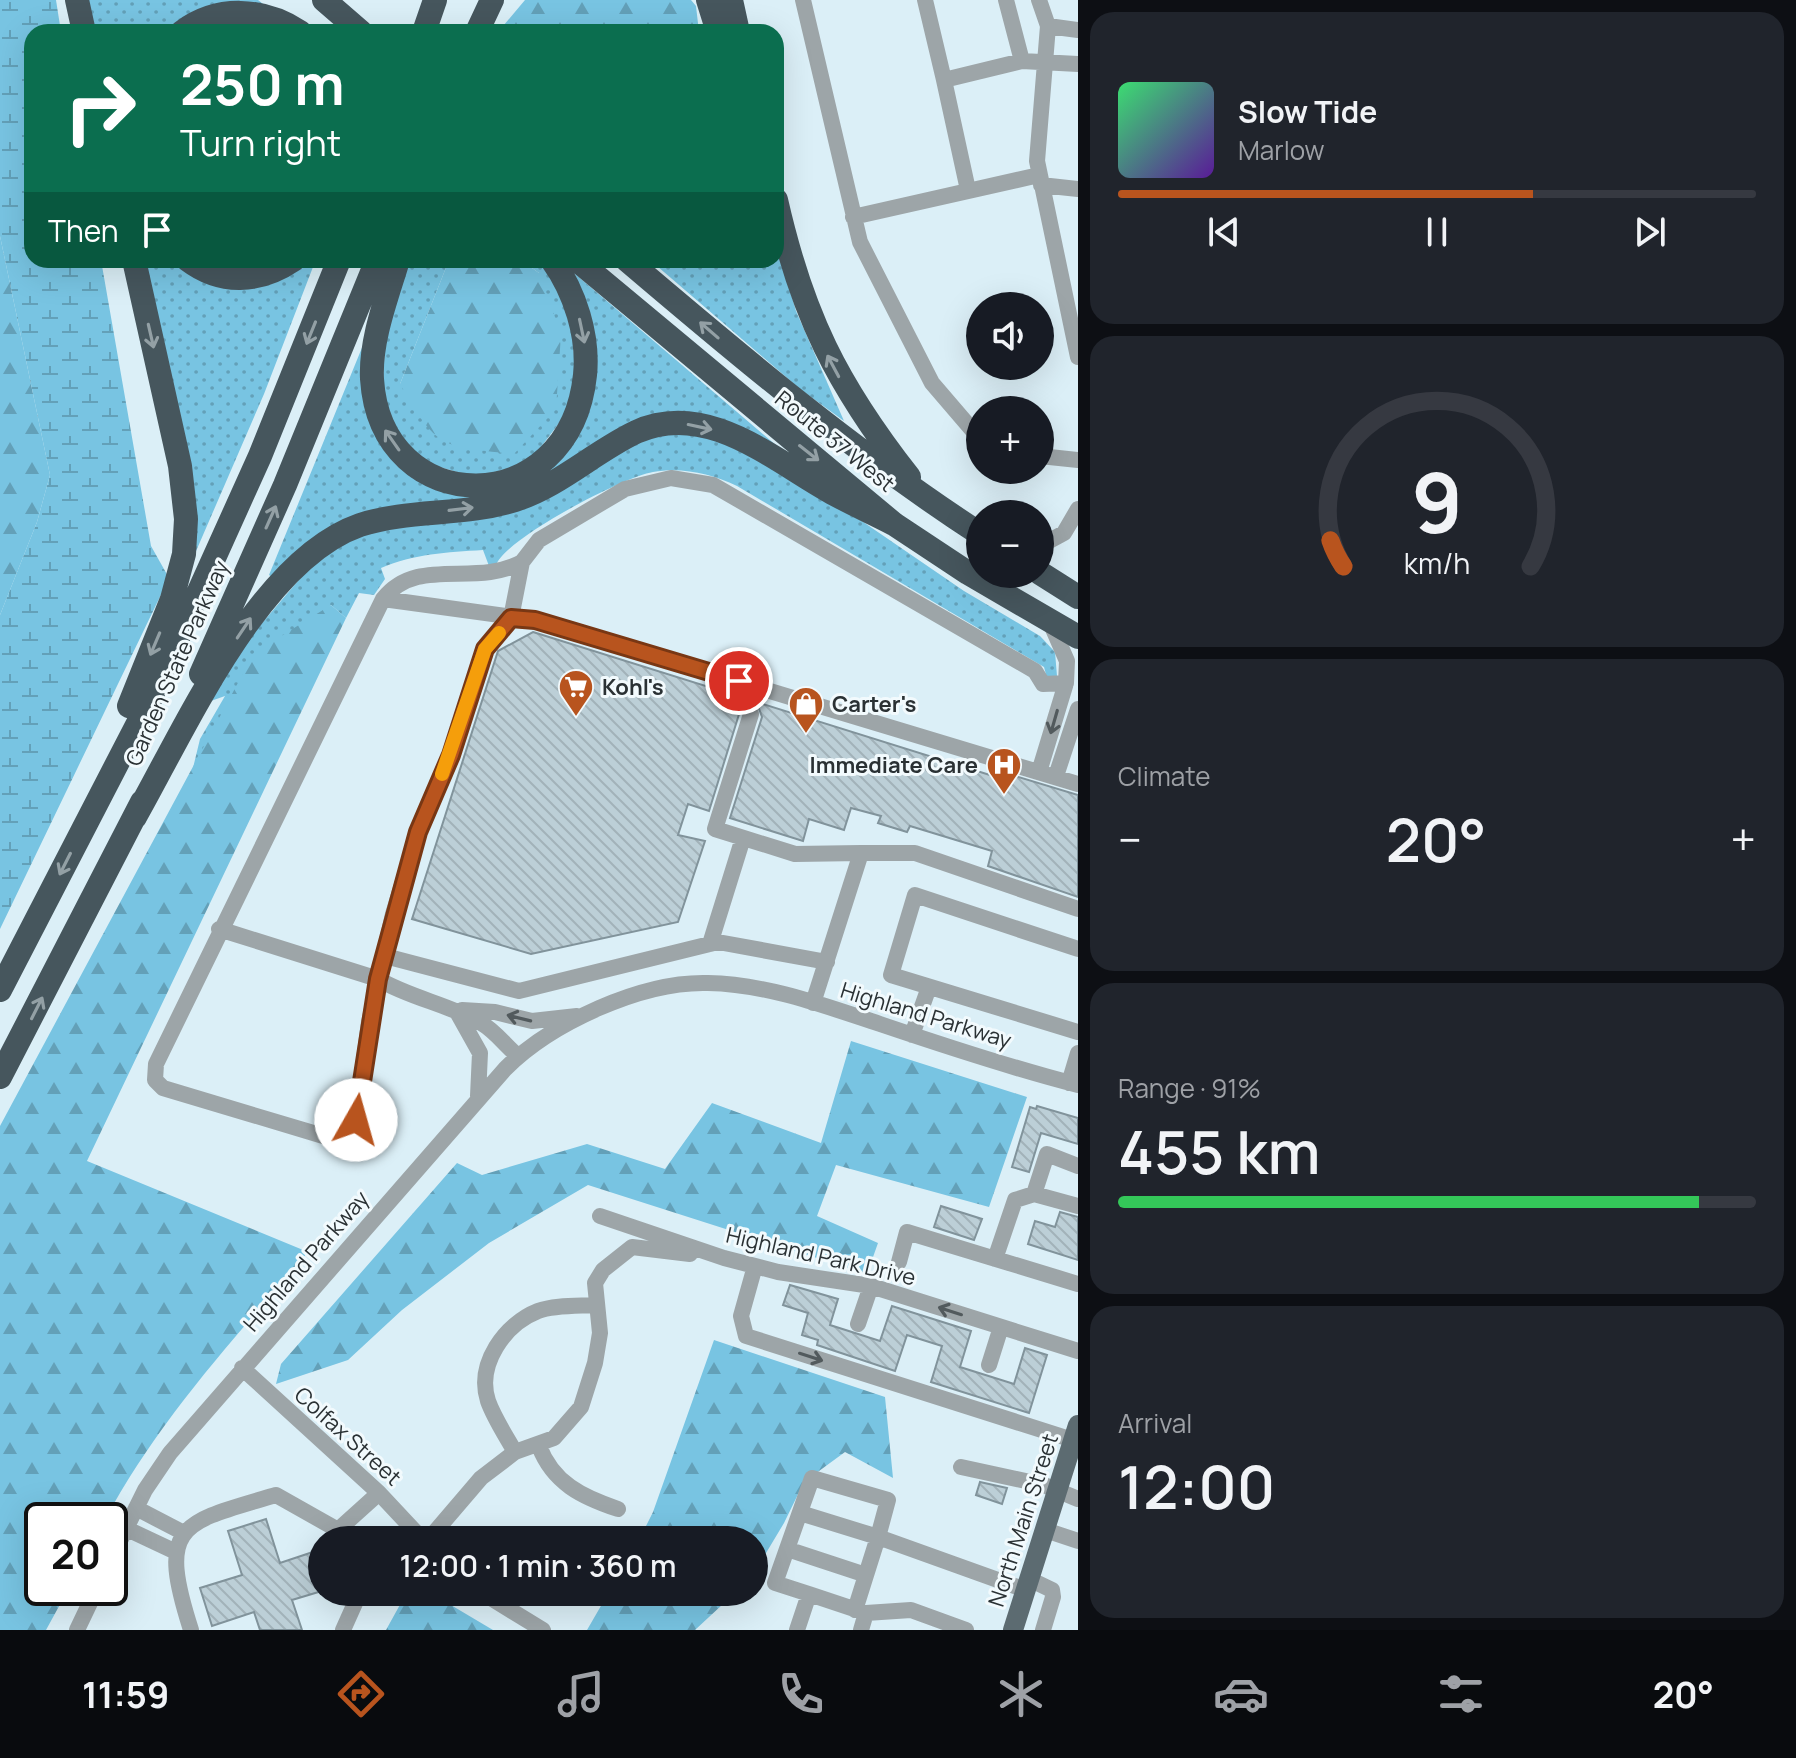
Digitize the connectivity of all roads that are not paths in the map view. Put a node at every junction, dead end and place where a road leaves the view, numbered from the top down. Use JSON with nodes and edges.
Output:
{"nodes":[{"id":1,"x":77,"y":0,"type":"edge"},
{"id":2,"x":275,"y":0,"type":"edge"},
{"id":3,"x":429,"y":0,"type":"edge"},
{"id":4,"x":435,"y":0,"type":"edge"},
{"id":5,"x":475,"y":0,"type":"edge"},
{"id":6,"x":492,"y":0,"type":"edge"},
{"id":7,"x":708,"y":0,"type":"edge"},
{"id":8,"x":731,"y":0,"type":"edge"},
{"id":9,"x":803,"y":0,"type":"edge"},
{"id":10,"x":925,"y":0,"type":"edge"},
{"id":11,"x":1006,"y":0,"type":"edge"},
{"id":12,"x":329,"y":2,"type":"edge"},
{"id":13,"x":1046,"y":2,"type":"edge"},
{"id":14,"x":82,"y":24,"type":"edge"},
{"id":15,"x":196,"y":24,"type":"edge"},
{"id":16,"x":283,"y":24,"type":"edge"},
{"id":17,"x":304,"y":24,"type":"edge"},
{"id":18,"x":352,"y":24,"type":"edge"},
{"id":19,"x":425,"y":24,"type":"edge"},
{"id":20,"x":427,"y":24,"type":"edge"},
{"id":21,"x":467,"y":24,"type":"edge"},
{"id":22,"x":481,"y":24,"type":"edge"},
{"id":23,"x":716,"y":24,"type":"edge"},
{"id":24,"x":736,"y":24,"type":"edge"},
{"id":25,"x":1048,"y":26,"type":"junction"},
{"id":26,"x":1078,"y":30,"type":"edge"},
{"id":27,"x":1022,"y":61,"type":"junction"},
{"id":28,"x":1046,"y":61,"type":"junction"},
{"id":29,"x":1078,"y":64,"type":"edge"},
{"id":30,"x":944,"y":80,"type":"junction"},
{"id":31,"x":1040,"y":180,"type":"junction"},
{"id":32,"x":1078,"y":189,"type":"edge"},
{"id":33,"x":968,"y":190,"type":"junction"},
{"id":34,"x":853,"y":217,"type":"junction"},
{"id":35,"x":784,"y":233,"type":"edge"},
{"id":36,"x":136,"y":268,"type":"edge"},
{"id":37,"x":200,"y":268,"type":"edge"},
{"id":38,"x":278,"y":268,"type":"edge"},
{"id":39,"x":336,"y":268,"type":"edge"},
{"id":40,"x":374,"y":268,"type":"edge"},
{"id":41,"x":396,"y":268,"type":"edge"},
{"id":42,"x":556,"y":268,"type":"edge"},
{"id":43,"x":587,"y":268,"type":"edge"},
{"id":44,"x":636,"y":268,"type":"edge"},
{"id":45,"x":1078,"y":357,"type":"edge"},
{"id":46,"x":966,"y":423,"type":"edge"},
{"id":47,"x":1054,"y":457,"type":"edge"},
{"id":48,"x":1078,"y":460,"type":"edge"},
{"id":49,"x":925,"y":498,"type":"junction"},
{"id":50,"x":1078,"y":509,"type":"edge"},
{"id":51,"x":894,"y":524,"type":"junction"},
{"id":52,"x":966,"y":525,"type":"edge"},
{"id":53,"x":1054,"y":538,"type":"edge"},
{"id":54,"x":522,"y":562,"type":"junction"},
{"id":55,"x":1054,"y":582,"type":"edge"},
{"id":56,"x":1078,"y":597,"type":"edge"},
{"id":57,"x":383,"y":599,"type":"junction"},
{"id":58,"x":511,"y":618,"type":"junction"},
{"id":59,"x":1050,"y":622,"type":"junction"},
{"id":60,"x":1078,"y":637,"type":"edge"},
{"id":61,"x":1066,"y":683,"type":"junction"},
{"id":62,"x":755,"y":701,"type":"junction"},
{"id":63,"x":1078,"y":709,"type":"edge"},
{"id":64,"x":1048,"y":774,"type":"junction"},
{"id":65,"x":1078,"y":784,"type":"edge"},
{"id":66,"x":100,"y":794,"type":"junction"},
{"id":67,"x":135,"y":817,"type":"junction"},
{"id":68,"x":743,"y":838,"type":"junction"},
{"id":69,"x":861,"y":853,"type":"junction"},
{"id":70,"x":1078,"y":909,"type":"edge"},
{"id":71,"x":219,"y":929,"type":"junction"},
{"id":72,"x":710,"y":944,"type":"junction"},
{"id":73,"x":1078,"y":949,"type":"edge"},
{"id":74,"x":385,"y":956,"type":"junction"},
{"id":75,"x":827,"y":962,"type":"junction"},
{"id":76,"x":378,"y":979,"type":"junction"},
{"id":77,"x":929,"y":987,"type":"junction"},
{"id":78,"x":0,"y":990,"type":"edge"},
{"id":79,"x":813,"y":1003,"type":"junction"},
{"id":80,"x":455,"y":1009,"type":"junction"},
{"id":81,"x":583,"y":1015,"type":"junction"},
{"id":82,"x":1078,"y":1032,"type":"edge"},
{"id":83,"x":912,"y":1035,"type":"junction"},
{"id":84,"x":1078,"y":1053,"type":"edge"},
{"id":85,"x":518,"y":1056,"type":"junction"},
{"id":86,"x":0,"y":1077,"type":"edge"},
{"id":87,"x":1074,"y":1084,"type":"edge"},
{"id":88,"x":478,"y":1096,"type":"junction"},
{"id":89,"x":1078,"y":1166,"type":"edge"},
{"id":90,"x":1034,"y":1194,"type":"junction"},
{"id":91,"x":1078,"y":1206,"type":"edge"},
{"id":92,"x":600,"y":1216,"type":"dead end"},
{"id":93,"x":724,"y":1258,"type":"junction"},
{"id":94,"x":995,"y":1259,"type":"junction"},
{"id":95,"x":899,"y":1262,"type":"dead end"},
{"id":96,"x":755,"y":1266,"type":"junction"},
{"id":97,"x":1078,"y":1284,"type":"edge"},
{"id":98,"x":871,"y":1286,"type":"junction"},
{"id":99,"x":595,"y":1305,"type":"junction"},
{"id":100,"x":858,"y":1324,"type":"dead end"},
{"id":101,"x":1001,"y":1327,"type":"junction"},
{"id":102,"x":1078,"y":1351,"type":"edge"},
{"id":103,"x":989,"y":1365,"type":"dead end"},
{"id":104,"x":242,"y":1368,"type":"junction"},
{"id":105,"x":1075,"y":1433,"type":"edge"},
{"id":106,"x":539,"y":1446,"type":"junction"},
{"id":107,"x":515,"y":1452,"type":"junction"},
{"id":108,"x":961,"y":1467,"type":"dead end"},
{"id":109,"x":1057,"y":1491,"type":"junction"},
{"id":110,"x":379,"y":1493,"type":"junction"},
{"id":111,"x":1078,"y":1499,"type":"edge"},
{"id":112,"x":136,"y":1508,"type":"junction"},
{"id":113,"x":618,"y":1509,"type":"dead end"},
{"id":114,"x":800,"y":1513,"type":"junction"},
{"id":115,"x":128,"y":1523,"type":"edge"},
{"id":116,"x":326,"y":1526,"type":"edge"},
{"id":117,"x":348,"y":1526,"type":"edge"},
{"id":118,"x":411,"y":1526,"type":"edge"},
{"id":119,"x":438,"y":1526,"type":"edge"},
{"id":120,"x":128,"y":1529,"type":"edge"},
{"id":121,"x":1045,"y":1530,"type":"junction"},
{"id":122,"x":184,"y":1533,"type":"junction"},
{"id":123,"x":878,"y":1537,"type":"junction"},
{"id":124,"x":1078,"y":1541,"type":"edge"},
{"id":125,"x":787,"y":1549,"type":"junction"},
{"id":126,"x":176,"y":1552,"type":"junction"},
{"id":127,"x":866,"y":1575,"type":"junction"},
{"id":128,"x":1028,"y":1584,"type":"junction"},
{"id":129,"x":809,"y":1594,"type":"junction"},
{"id":130,"x":88,"y":1606,"type":"edge"},
{"id":131,"x":354,"y":1606,"type":"edge"},
{"id":132,"x":504,"y":1606,"type":"edge"},
{"id":133,"x":861,"y":1618,"type":"edge"},
{"id":134,"x":77,"y":1630,"type":"edge"},
{"id":135,"x":191,"y":1630,"type":"edge"},
{"id":136,"x":343,"y":1630,"type":"edge"},
{"id":137,"x":543,"y":1630,"type":"edge"},
{"id":138,"x":797,"y":1630,"type":"edge"},
{"id":139,"x":966,"y":1630,"type":"edge"},
{"id":140,"x":1013,"y":1630,"type":"edge"},
{"id":141,"x":1043,"y":1630,"type":"edge"}],
"edges":[{"from":1,"to":14,"type":"highway"},
{"from":2,"to":17,"type":"highway"},
{"from":3,"to":19,"type":"highway"},
{"from":4,"to":20,"type":"highway"},
{"from":5,"to":21,"type":"highway"},
{"from":6,"to":22,"type":"highway"},
{"from":7,"to":23,"type":"highway"},
{"from":8,"to":24,"type":"highway"},
{"from":9,"to":34,"type":"street"},
{"from":10,"to":30,"type":"street"},
{"from":11,"to":27,"type":"street"},
{"from":12,"to":18,"type":"highway"},
{"from":13,"to":25,"type":"street"},
{"from":15,"to":16,"type":"highway"},
{"from":25,"to":26,"type":"street"},
{"from":25,"to":28,"type":"street"},
{"from":27,"to":28,"type":"street"},
{"from":27,"to":30,"type":"street"},
{"from":28,"to":29,"type":"street"},
{"from":28,"to":31,"type":"street"},
{"from":30,"to":33,"type":"street"},
{"from":31,"to":32,"type":"street"},
{"from":31,"to":33,"type":"street"},
{"from":31,"to":45,"type":"street"},
{"from":33,"to":34,"type":"street"},
{"from":34,"to":46,"type":"street"},
{"from":49,"to":35,"type":"highway","one_way":true},
{"from":36,"to":66,"type":"highway","one_way":true},
{"from":37,"to":38,"type":"highway"},
{"from":39,"to":66,"type":"highway","name":"Garden State Parkway","one_way":true},
{"from":67,"to":40,"type":"highway","name":"Garden State Parkway","one_way":true},
{"from":42,"to":41,"type":"highway","one_way":true},
{"from":43,"to":51,"type":"highway","name":"Route 37 West","one_way":true},
{"from":49,"to":44,"type":"highway","name":"Route 37 West","one_way":true},
{"from":47,"to":48,"type":"street"},
{"from":49,"to":52,"type":"highway","name":"Route 37 West"},
{"from":50,"to":53,"type":"street"},
{"from":51,"to":59,"type":"highway","name":"Route 37 West"},
{"from":67,"to":51,"type":"highway","one_way":true},
{"from":54,"to":57,"type":"street"},
{"from":54,"to":58,"type":"street"},
{"from":54,"to":61,"type":"street"},
{"from":55,"to":56,"type":"highway"},
{"from":57,"to":58,"type":"street"},
{"from":57,"to":71,"type":"street"},
{"from":58,"to":62,"type":"street"},
{"from":58,"to":74,"type":"street"},
{"from":59,"to":60,"type":"highway","name":"Route 37 West"},
{"from":59,"to":61,"type":"street"},
{"from":61,"to":64,"type":"street","one_way":true},
{"from":62,"to":64,"type":"street"},
{"from":62,"to":68,"type":"street"},
{"from":63,"to":64,"type":"street"},
{"from":64,"to":65,"type":"street"},
{"from":66,"to":78,"type":"highway","name":"Garden State Parkway","one_way":true},
{"from":86,"to":67,"type":"highway","name":"Garden State Parkway","one_way":true},
{"from":68,"to":69,"type":"street"},
{"from":68,"to":72,"type":"street"},
{"from":69,"to":70,"type":"street"},
{"from":69,"to":75,"type":"street"},
{"from":71,"to":76,"type":"street"},
{"from":71,"to":76,"type":"street"},
{"from":72,"to":74,"type":"street"},
{"from":72,"to":75,"type":"street"},
{"from":73,"to":77,"type":"street"},
{"from":74,"to":76,"type":"street"},
{"from":75,"to":79,"type":"street"},
{"from":76,"to":80,"type":"street"},
{"from":77,"to":82,"type":"street"},
{"from":77,"to":83,"type":"street"},
{"from":79,"to":81,"type":"street","name":"Highland Parkway"},
{"from":79,"to":83,"type":"street","name":"Highland Parkway"},
{"from":81,"to":80,"type":"street","one_way":true},
{"from":80,"to":85,"type":"street"},
{"from":80,"to":88,"type":"street"},
{"from":81,"to":85,"type":"street","name":"Highland Parkway"},
{"from":83,"to":87,"type":"street","name":"Highland Parkway"},
{"from":84,"to":87,"type":"street"},
{"from":85,"to":88,"type":"street","name":"Highland Parkway"},
{"from":88,"to":104,"type":"street","name":"Highland Parkway"},
{"from":89,"to":90,"type":"street"},
{"from":90,"to":91,"type":"street"},
{"from":90,"to":94,"type":"street"},
{"from":92,"to":93,"type":"street","name":"Highland Park Drive"},
{"from":93,"to":96,"type":"street","name":"Highland Park Drive"},
{"from":93,"to":99,"type":"street"},
{"from":94,"to":95,"type":"street"},
{"from":94,"to":97,"type":"street"},
{"from":96,"to":98,"type":"street","name":"Highland Park Drive"},
{"from":96,"to":105,"type":"street","one_way":true},
{"from":98,"to":100,"type":"street"},
{"from":101,"to":98,"type":"street","name":"Highland Park Drive","one_way":true},
{"from":99,"to":106,"type":"street"},
{"from":99,"to":107,"type":"street"},
{"from":101,"to":102,"type":"street","name":"Highland Park Drive"},
{"from":101,"to":103,"type":"street"},
{"from":104,"to":110,"type":"street","name":"Colfax Street"},
{"from":104,"to":112,"type":"street","name":"Highland Parkway"},
{"from":105,"to":109,"type":"main road","name":"North Main Street"},
{"from":106,"to":107,"type":"street"},
{"from":106,"to":113,"type":"street"},
{"from":107,"to":119,"type":"street"},
{"from":108,"to":109,"type":"street"},
{"from":109,"to":111,"type":"street"},
{"from":109,"to":121,"type":"main road","name":"North Main Street"},
{"from":110,"to":117,"type":"street"},
{"from":110,"to":118,"type":"street","name":"Colfax Street"},
{"from":112,"to":115,"type":"street","name":"Highland Parkway"},
{"from":112,"to":122,"type":"street"},
{"from":114,"to":123,"type":"street"},
{"from":114,"to":123,"type":"street"},
{"from":114,"to":125,"type":"street"},
{"from":116,"to":122,"type":"street"},
{"from":120,"to":126,"type":"street"},
{"from":121,"to":124,"type":"street"},
{"from":121,"to":128,"type":"main road","name":"North Main Street"},
{"from":122,"to":126,"type":"street"},
{"from":123,"to":127,"type":"street"},
{"from":123,"to":128,"type":"street"},
{"from":125,"to":127,"type":"street"},
{"from":125,"to":129,"type":"street"},
{"from":126,"to":135,"type":"street"},
{"from":127,"to":133,"type":"street"},
{"from":128,"to":140,"type":"main road","name":"North Main Street"},
{"from":128,"to":141,"type":"street"},
{"from":129,"to":133,"type":"street"},
{"from":129,"to":138,"type":"street"},
{"from":130,"to":134,"type":"street"},
{"from":131,"to":136,"type":"street"},
{"from":132,"to":137,"type":"street"},
{"from":133,"to":139,"type":"street"}]}
